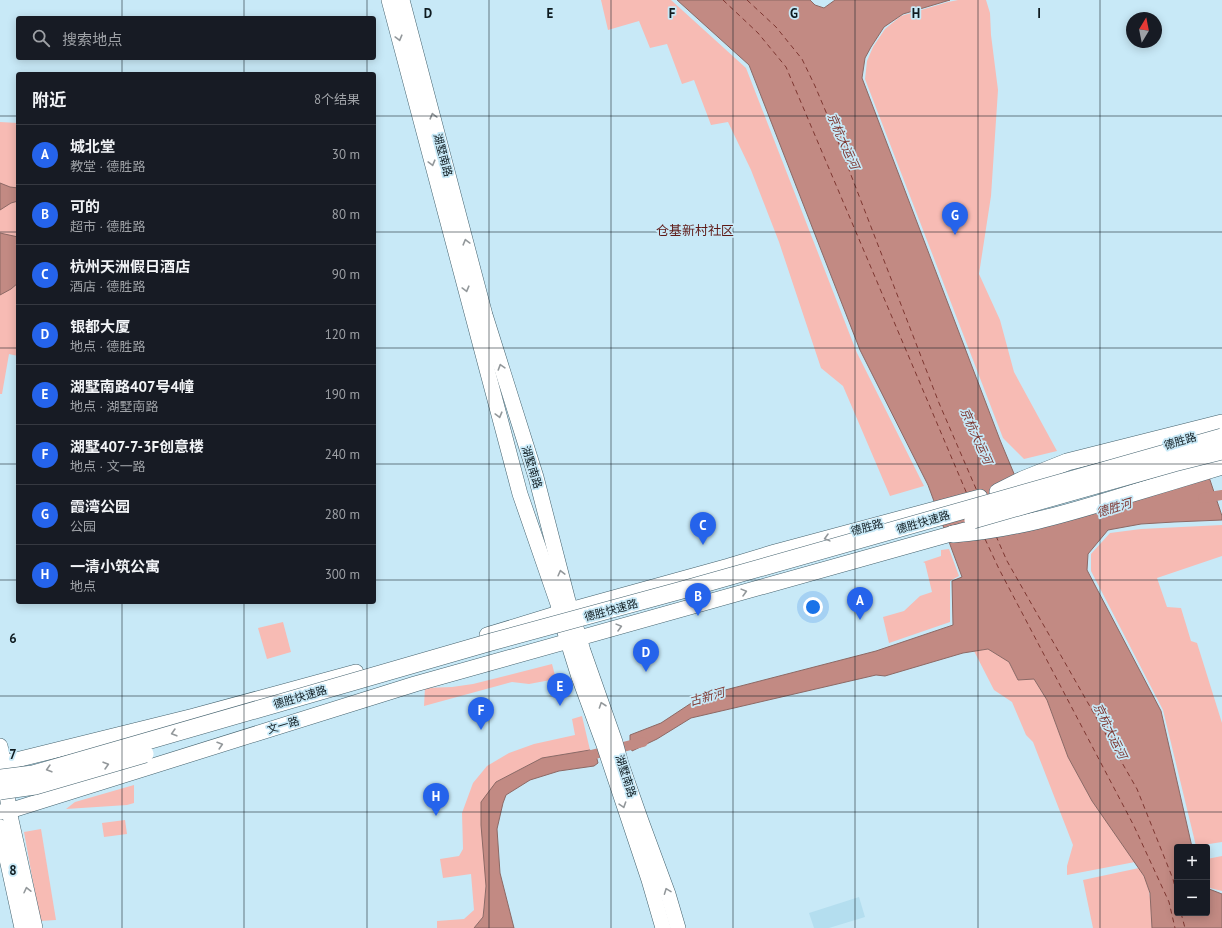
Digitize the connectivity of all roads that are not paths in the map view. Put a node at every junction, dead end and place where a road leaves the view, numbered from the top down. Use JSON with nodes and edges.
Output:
{"nodes":[{"id":1,"x":389,"y":0,"type":"edge"},
{"id":2,"x":402,"y":0,"type":"edge"},
{"id":3,"x":1222,"y":423,"type":"edge"},
{"id":4,"x":1222,"y":430,"type":"edge"},
{"id":5,"x":1222,"y":436,"type":"edge"},
{"id":6,"x":1219,"y":459,"type":"edge"},
{"id":7,"x":998,"y":492,"type":"junction"},
{"id":8,"x":953,"y":534,"type":"joint"},
{"id":9,"x":565,"y":612,"type":"junction"},
{"id":10,"x":574,"y":640,"type":"junction"},
{"id":11,"x":0,"y":746,"type":"edge"},
{"id":12,"x":616,"y":766,"type":"junction"},
{"id":13,"x":1,"y":769,"type":"edge"},
{"id":14,"x":0,"y":791,"type":"edge"},
{"id":15,"x":5,"y":812,"type":"edge"},
{"id":16,"x":0,"y":827,"type":"edge"},
{"id":17,"x":22,"y":928,"type":"edge"},
{"id":18,"x":36,"y":928,"type":"edge"},
{"id":19,"x":663,"y":928,"type":"edge"},
{"id":20,"x":678,"y":928,"type":"edge"}],
"edges":[{"from":1,"to":9,"type":"main road","name":"湖墅南路","one_way":true},
{"from":9,"to":2,"type":"main road","name":"湖墅南路","one_way":true},
{"from":3,"to":7,"type":"highway"},
{"from":4,"to":7,"type":"main road","name":"德胜路"},
{"from":5,"to":13,"type":"highway","name":"德胜快速路","one_way":true,"bridge":true},
{"from":6,"to":8,"type":"highway"},
{"from":14,"to":6,"type":"highway","name":"德胜快速路","one_way":true,"bridge":true},
{"from":7,"to":9,"type":"main road","name":"德胜路","one_way":true},
{"from":10,"to":8,"type":"main road","one_way":true},
{"from":9,"to":10,"type":"main road","name":"湖墅南路"},
{"from":9,"to":13,"type":"main road"},
{"from":10,"to":12,"type":"main road","name":"湖墅南路"},
{"from":15,"to":10,"type":"main road","name":"文一路","one_way":true},
{"from":11,"to":13,"type":"main road"},
{"from":12,"to":19,"type":"main road","name":"湖墅南路","one_way":true},
{"from":20,"to":12,"type":"main road","name":"湖墅南路","one_way":true},
{"from":13,"to":15,"type":"main road"},
{"from":18,"to":15,"type":"main road","one_way":true},
{"from":16,"to":17,"type":"main road"}]}
